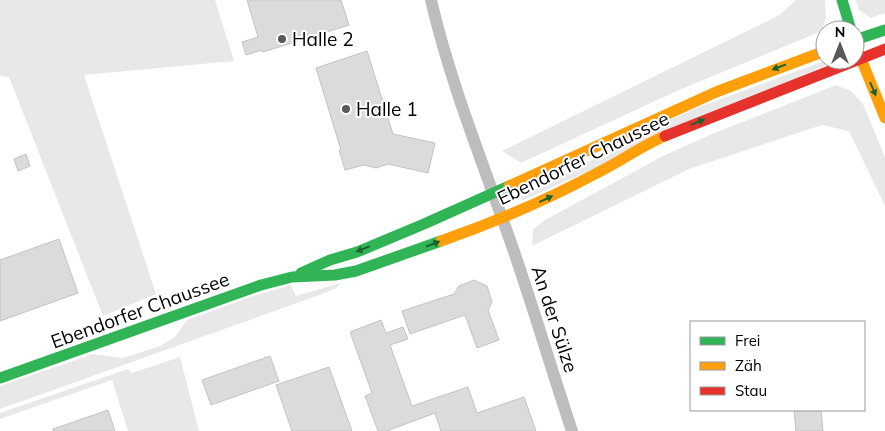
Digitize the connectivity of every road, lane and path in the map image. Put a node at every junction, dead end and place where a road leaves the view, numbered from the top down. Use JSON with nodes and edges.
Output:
{"nodes":[{"id":1,"x":431,"y":0,"type":"edge"},
{"id":2,"x":842,"y":0,"type":"edge"},
{"id":3,"x":848,"y":20,"type":"edge"},
{"id":4,"x":885,"y":30,"type":"edge"},
{"id":5,"x":865,"y":37,"type":"edge"},
{"id":6,"x":885,"y":49,"type":"edge"},
{"id":7,"x":815,"y":55,"type":"edge"},
{"id":8,"x":865,"y":58,"type":"edge"},
{"id":9,"x":833,"y":70,"type":"edge"},
{"id":10,"x":864,"y":70,"type":"edge"},
{"id":11,"x":885,"y":118,"type":"edge"},
{"id":12,"x":492,"y":194,"type":"junction"},
{"id":13,"x":502,"y":219,"type":"junction"},
{"id":14,"x":292,"y":277,"type":"junction"},
{"id":15,"x":0,"y":378,"type":"edge"},
{"id":16,"x":572,"y":431,"type":"edge"}],
"edges":[{"from":1,"to":12,"type":"street","name":"An der Sülze"},
{"from":2,"to":3,"type":"main road"},
{"from":4,"to":5,"type":"main road"},
{"from":6,"to":8,"type":"main road","name":"Ebendorfer Chaussee"},
{"from":7,"to":12,"type":"main road","name":"Ebendorfer Chaussee","one_way":true},
{"from":13,"to":9,"type":"main road","name":"Ebendorfer Chaussee","one_way":true},
{"from":10,"to":11,"type":"main road","one_way":true},
{"from":12,"to":13,"type":"street","name":"An der Sülze"},
{"from":12,"to":14,"type":"main road","name":"Ebendorfer Chaussee","one_way":true},
{"from":14,"to":13,"type":"main road","name":"Ebendorfer Chaussee","one_way":true},
{"from":13,"to":16,"type":"street","name":"An der Sülze"},
{"from":14,"to":15,"type":"main road","name":"Ebendorfer Chaussee"}]}
